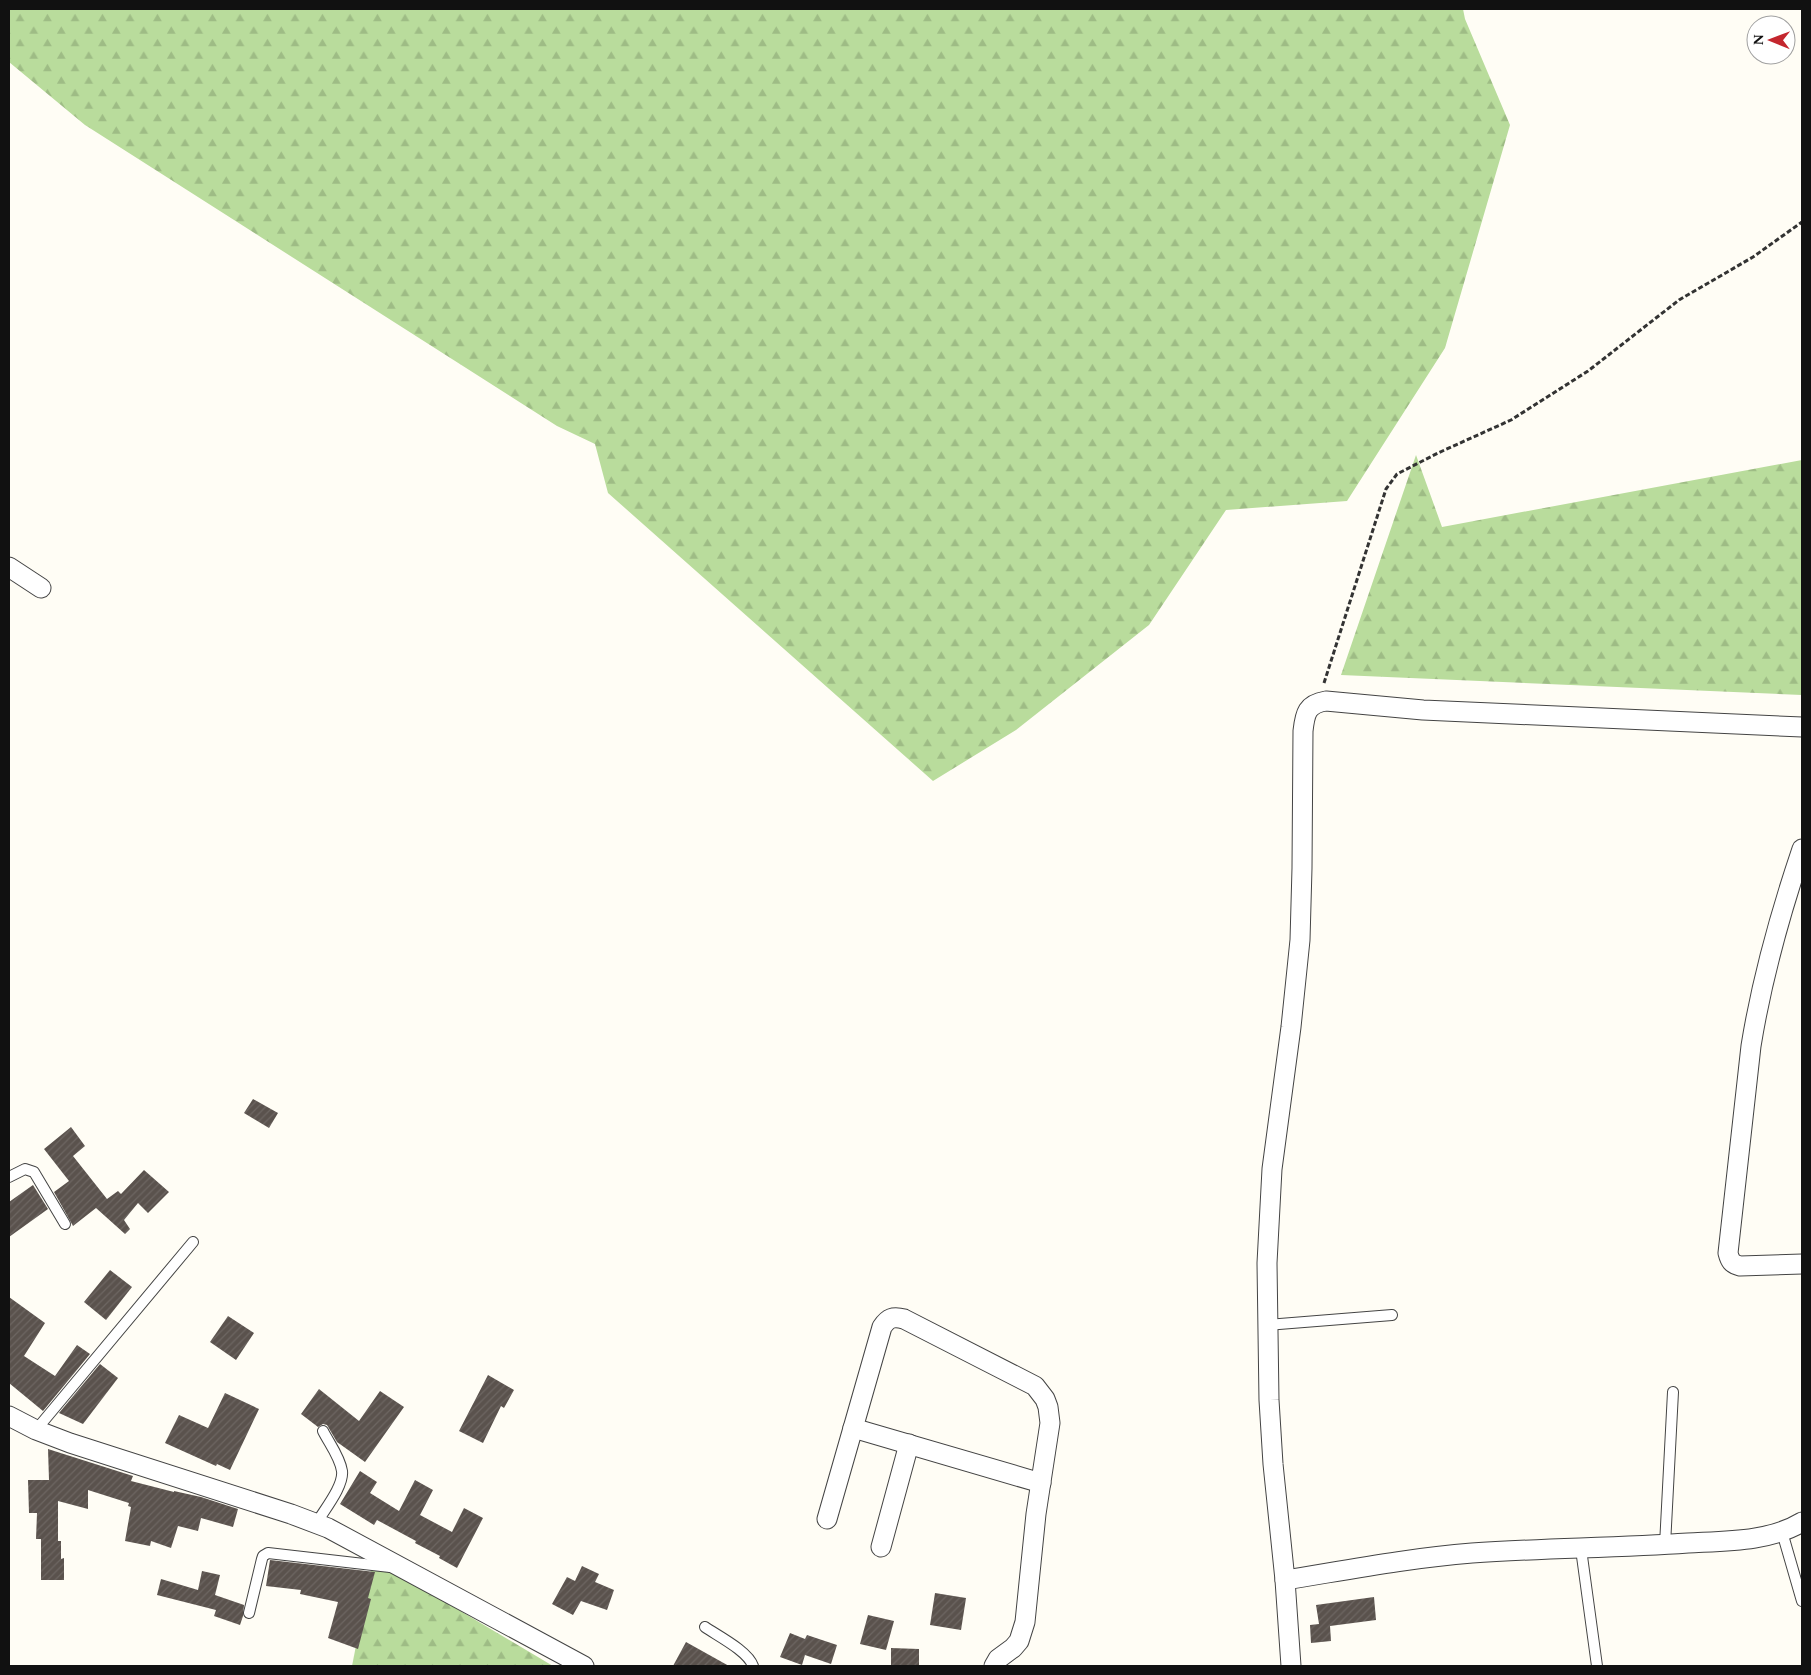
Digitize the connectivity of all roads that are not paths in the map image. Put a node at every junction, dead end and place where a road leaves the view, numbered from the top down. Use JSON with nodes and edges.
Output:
{"nodes":[{"id":1,"x":9,"y":568,"type":"edge"},
{"id":2,"x":42,"y":588,"type":"dead end"},
{"id":3,"x":1802,"y":727,"type":"edge"},
{"id":4,"x":1802,"y":849,"type":"edge"},
{"id":5,"x":9,"y":1177,"type":"edge"},
{"id":6,"x":65,"y":1224,"type":"dead end"},
{"id":7,"x":193,"y":1242,"type":"dead end"},
{"id":8,"x":1802,"y":1264,"type":"edge"},
{"id":9,"x":1392,"y":1316,"type":"dead end"},
{"id":10,"x":1267,"y":1325,"type":"junction"},
{"id":11,"x":1673,"y":1392,"type":"dead end"},
{"id":12,"x":9,"y":1416,"type":"edge"},
{"id":13,"x":853,"y":1428,"type":"junction"},
{"id":14,"x":36,"y":1430,"type":"junction"},
{"id":15,"x":323,"y":1431,"type":"dead end"},
{"id":16,"x":909,"y":1444,"type":"junction"},
{"id":17,"x":1041,"y":1483,"type":"junction"},
{"id":18,"x":828,"y":1519,"type":"dead end"},
{"id":19,"x":1802,"y":1522,"type":"edge"},
{"id":20,"x":316,"y":1524,"type":"junction"},
{"id":21,"x":1782,"y":1532,"type":"junction"},
{"id":22,"x":1665,"y":1545,"type":"junction"},
{"id":23,"x":881,"y":1547,"type":"dead end"},
{"id":24,"x":1581,"y":1549,"type":"junction"},
{"id":25,"x":404,"y":1569,"type":"junction"},
{"id":26,"x":1285,"y":1580,"type":"junction"},
{"id":27,"x":1802,"y":1601,"type":"edge"},
{"id":28,"x":249,"y":1613,"type":"dead end"},
{"id":29,"x":705,"y":1627,"type":"dead end"},
{"id":30,"x":584,"y":1666,"type":"edge"},
{"id":31,"x":754,"y":1666,"type":"edge"},
{"id":32,"x":994,"y":1666,"type":"edge"},
{"id":33,"x":1291,"y":1666,"type":"edge"},
{"id":34,"x":1597,"y":1666,"type":"edge"}],
"edges":[{"from":1,"to":2,"type":"street"},
{"from":3,"to":10,"type":"street"},
{"from":4,"to":8,"type":"street"},
{"from":5,"to":6,"type":"lane"},
{"from":7,"to":14,"type":"lane"},
{"from":9,"to":10,"type":"lane"},
{"from":10,"to":26,"type":"street"},
{"from":11,"to":22,"type":"lane"},
{"from":12,"to":14,"type":"street"},
{"from":13,"to":16,"type":"street"},
{"from":13,"to":17,"type":"street"},
{"from":13,"to":18,"type":"street"},
{"from":14,"to":20,"type":"street"},
{"from":15,"to":20,"type":"lane"},
{"from":16,"to":17,"type":"street"},
{"from":16,"to":23,"type":"street"},
{"from":17,"to":32,"type":"street"},
{"from":19,"to":21,"type":"street"},
{"from":20,"to":25,"type":"street"},
{"from":21,"to":22,"type":"street"},
{"from":21,"to":27,"type":"lane"},
{"from":22,"to":24,"type":"street"},
{"from":24,"to":26,"type":"street"},
{"from":24,"to":34,"type":"lane"},
{"from":25,"to":28,"type":"lane"},
{"from":25,"to":30,"type":"street"},
{"from":26,"to":33,"type":"street"},
{"from":29,"to":31,"type":"lane"}]}
